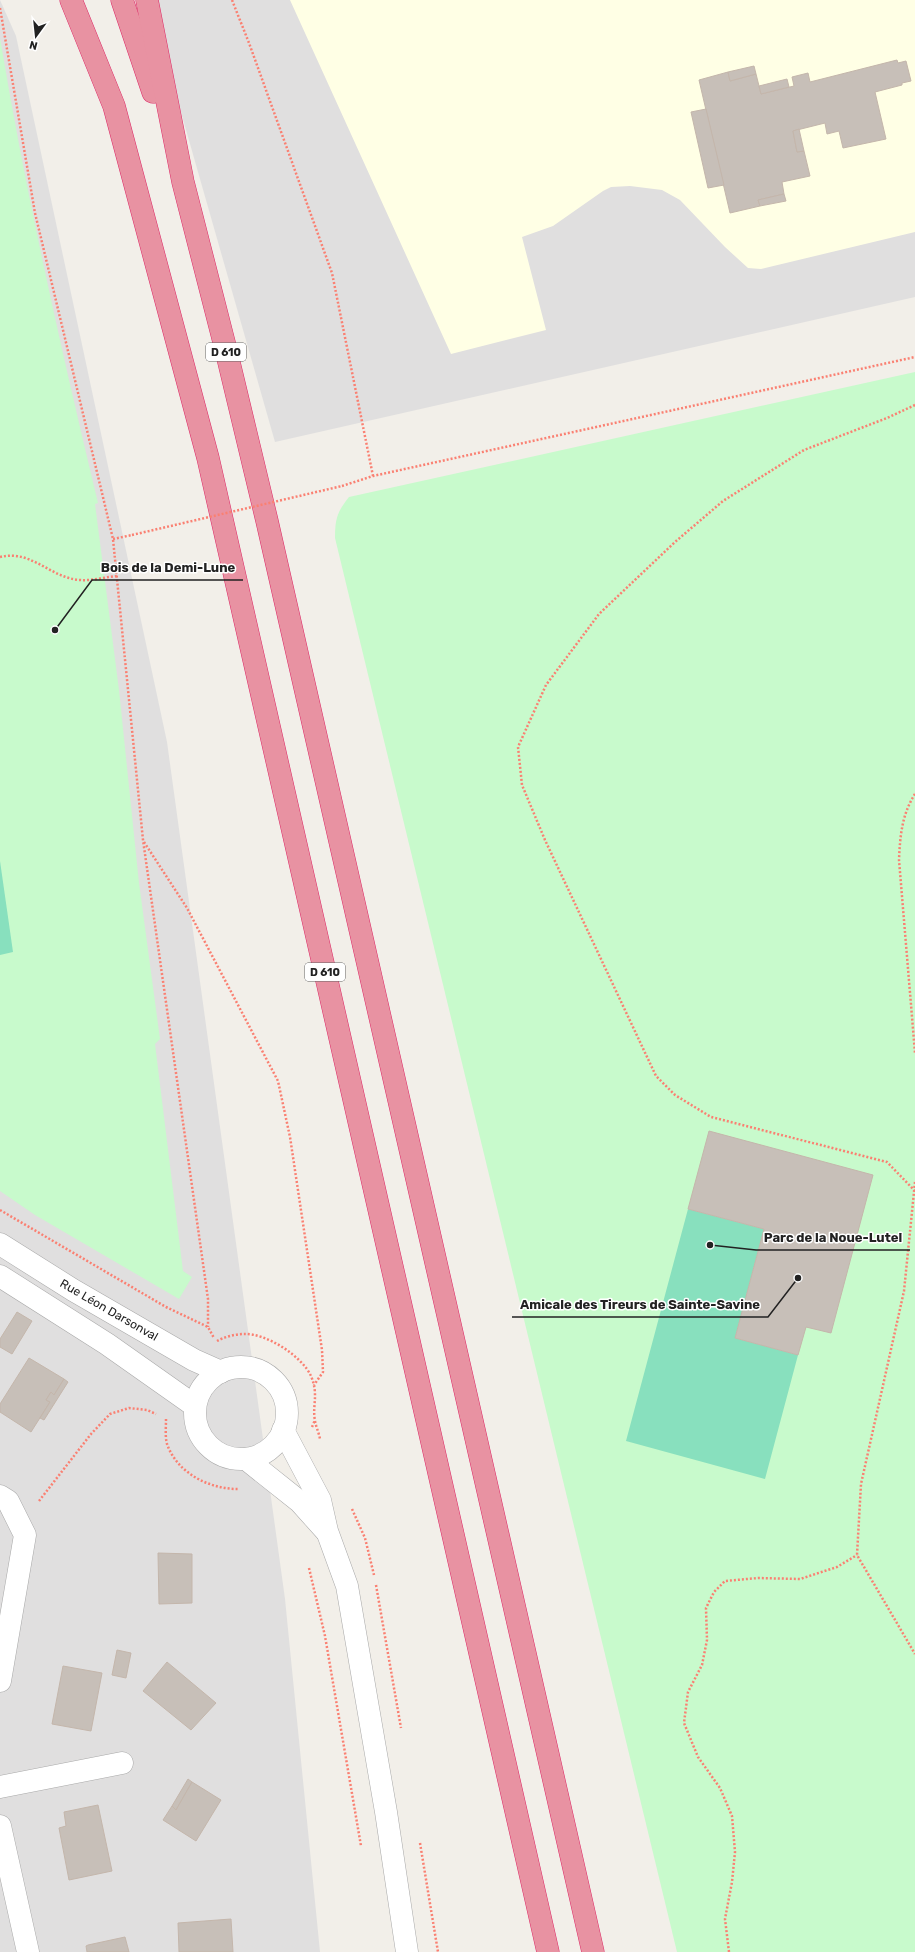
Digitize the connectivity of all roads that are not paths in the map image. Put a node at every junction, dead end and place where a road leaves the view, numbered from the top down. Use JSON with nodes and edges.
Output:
{"nodes":[{"id":1,"x":71,"y":0,"type":"edge"},
{"id":2,"x":122,"y":0,"type":"edge"},
{"id":3,"x":147,"y":0,"type":"edge"},
{"id":4,"x":183,"y":182,"type":"junction"},
{"id":5,"x":0,"y":1244,"type":"edge"},
{"id":6,"x":0,"y":1276,"type":"edge"},
{"id":7,"x":221,"y":1372,"type":"junction"},
{"id":8,"x":195,"y":1406,"type":"junction"},
{"id":9,"x":283,"y":1430,"type":"junction"},
{"id":10,"x":246,"y":1459,"type":"junction"},
{"id":11,"x":0,"y":1496,"type":"edge"},
{"id":12,"x":327,"y":1532,"type":"junction"},
{"id":13,"x":0,"y":1681,"type":"edge"},
{"id":14,"x":122,"y":1763,"type":"dead end"},
{"id":15,"x":0,"y":1787,"type":"edge"},
{"id":16,"x":0,"y":1826,"type":"edge"},
{"id":17,"x":28,"y":1952,"type":"edge"},
{"id":18,"x":407,"y":1952,"type":"edge"},
{"id":19,"x":548,"y":1952,"type":"edge"},
{"id":20,"x":593,"y":1952,"type":"edge"}],
"edges":[{"from":1,"to":19,"type":"highway","number":"D 610"},
{"from":2,"to":4,"type":"highway","number":"D 610"},
{"from":3,"to":4,"type":"highway"},
{"from":4,"to":20,"type":"highway","number":"D 610"},
{"from":5,"to":7,"type":"street","name":"Rue Léon Darsonval"},
{"from":6,"to":8,"type":"street"},
{"from":7,"to":8,"type":"street"},
{"from":7,"to":9,"type":"street"},
{"from":8,"to":10,"type":"street"},
{"from":9,"to":10,"type":"street"},
{"from":9,"to":12,"type":"street"},
{"from":10,"to":12,"type":"street"},
{"from":11,"to":13,"type":"street"},
{"from":12,"to":18,"type":"street"},
{"from":14,"to":15,"type":"street"},
{"from":16,"to":17,"type":"street"}]}
